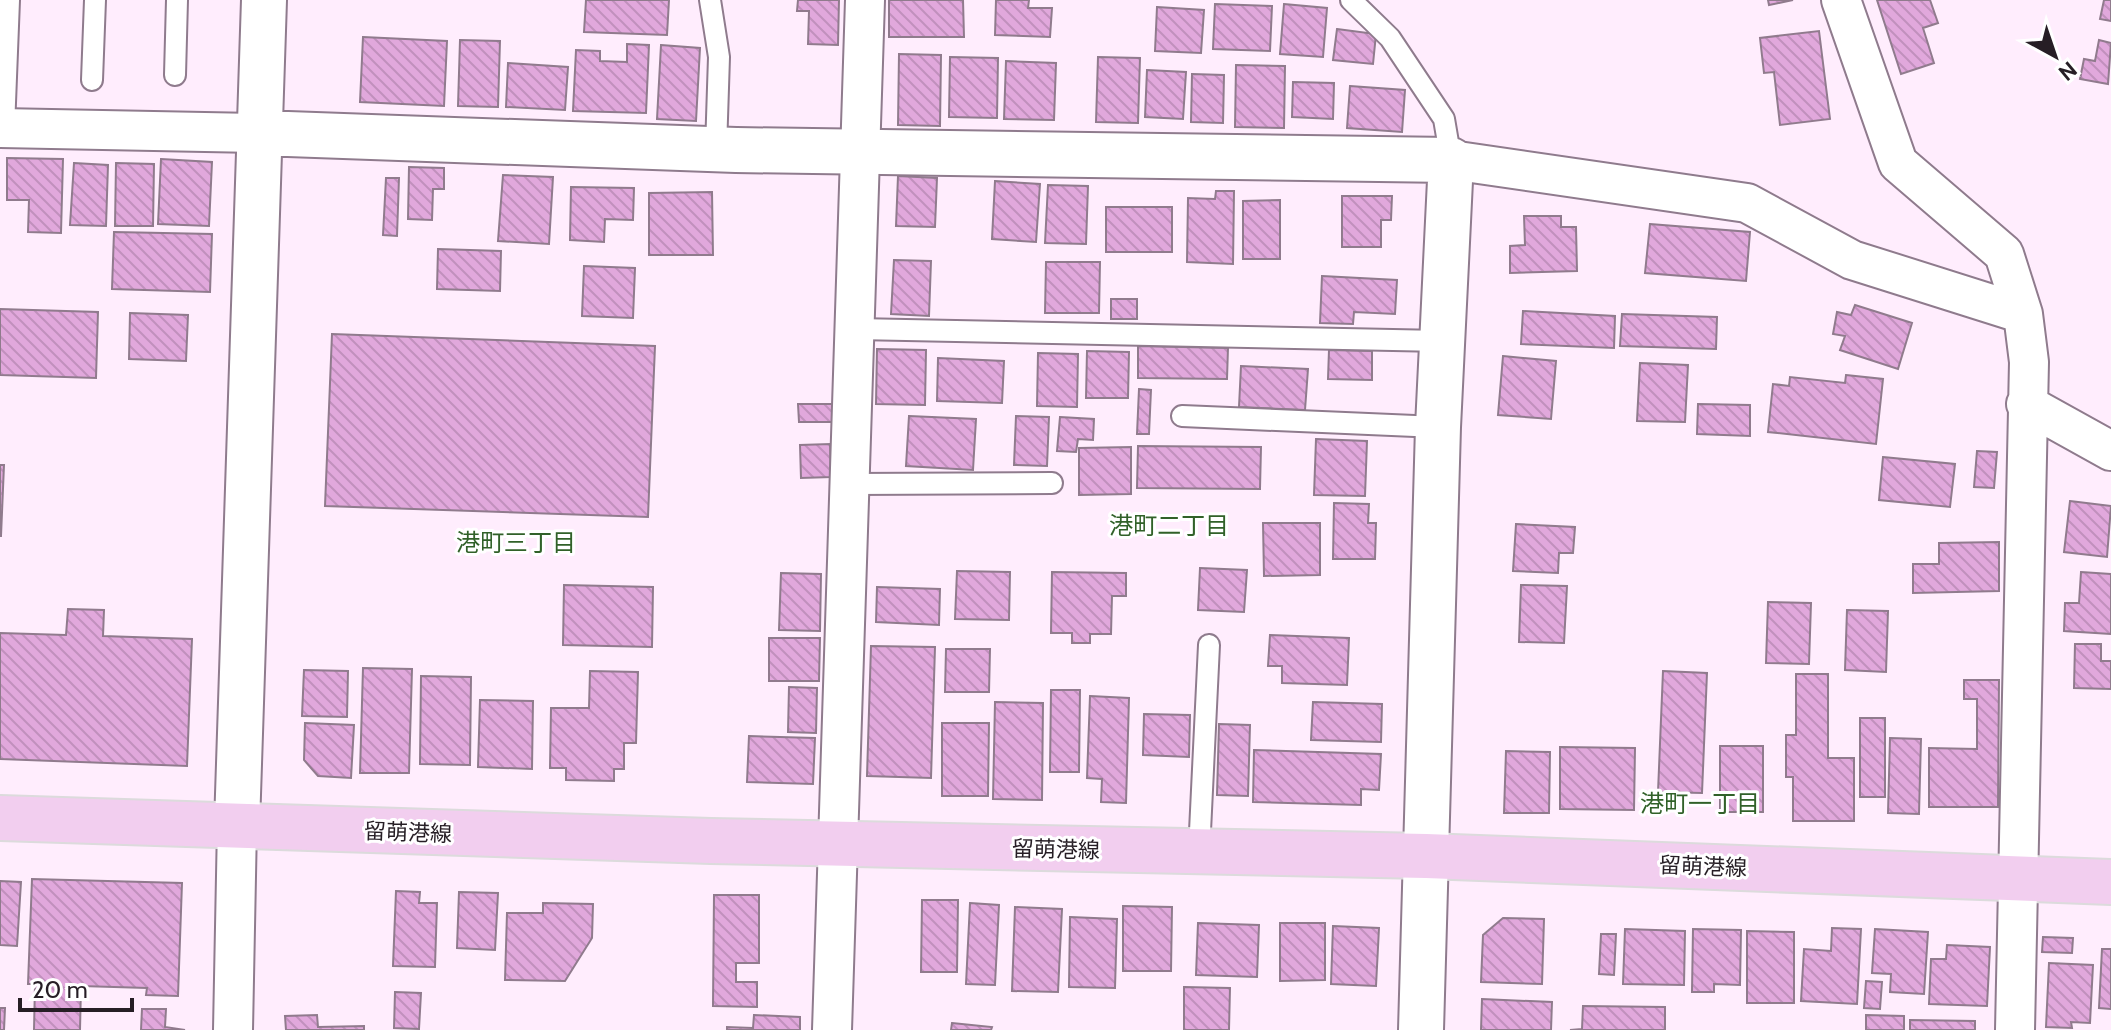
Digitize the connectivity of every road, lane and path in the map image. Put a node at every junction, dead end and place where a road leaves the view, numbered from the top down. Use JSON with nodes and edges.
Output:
{"nodes":[{"id":1,"x":9,"y":0,"type":"edge"},
{"id":2,"x":95,"y":0,"type":"edge"},
{"id":3,"x":177,"y":0,"type":"edge"},
{"id":4,"x":264,"y":0,"type":"edge"},
{"id":5,"x":710,"y":0,"type":"edge"},
{"id":6,"x":865,"y":0,"type":"edge"},
{"id":7,"x":1351,"y":0,"type":"edge"},
{"id":8,"x":1841,"y":0,"type":"edge"},
{"id":9,"x":175,"y":75,"type":"dead end"},
{"id":10,"x":92,"y":80,"type":"dead end"},
{"id":11,"x":2,"y":128,"type":"edge"},
{"id":12,"x":260,"y":133,"type":"junction"},
{"id":13,"x":726,"y":150,"type":"junction"},
{"id":14,"x":862,"y":150,"type":"junction"},
{"id":15,"x":1451,"y":160,"type":"junction"},
{"id":16,"x":2023,"y":314,"type":"junction"},
{"id":17,"x":856,"y":329,"type":"junction"},
{"id":18,"x":1442,"y":341,"type":"junction"},
{"id":19,"x":2026,"y":404,"type":"junction"},
{"id":20,"x":1182,"y":416,"type":"dead end"},
{"id":21,"x":1438,"y":427,"type":"junction"},
{"id":22,"x":2111,"y":451,"type":"edge"},
{"id":23,"x":1052,"y":483,"type":"dead end"},
{"id":24,"x":851,"y":484,"type":"junction"},
{"id":25,"x":1209,"y":645,"type":"dead end"},
{"id":26,"x":0,"y":818,"type":"edge"},
{"id":27,"x":237,"y":825,"type":"junction"},
{"id":28,"x":838,"y":843,"type":"junction"},
{"id":29,"x":1199,"y":852,"type":"junction"},
{"id":30,"x":1426,"y":856,"type":"junction"},
{"id":31,"x":2016,"y":877,"type":"junction"},
{"id":32,"x":2111,"y":882,"type":"edge"},
{"id":33,"x":233,"y":1030,"type":"edge"},
{"id":34,"x":832,"y":1030,"type":"edge"},
{"id":35,"x":1421,"y":1030,"type":"edge"},
{"id":36,"x":2015,"y":1030,"type":"edge"}],
"edges":[{"from":1,"to":11,"type":"lane"},
{"from":2,"to":10,"type":"lane"},
{"from":3,"to":9,"type":"lane"},
{"from":4,"to":12,"type":"street"},
{"from":5,"to":13,"type":"lane"},
{"from":6,"to":14,"type":"street"},
{"from":7,"to":15,"type":"lane"},
{"from":8,"to":16,"type":"street"},
{"from":11,"to":12,"type":"street"},
{"from":12,"to":13,"type":"street"},
{"from":12,"to":27,"type":"street"},
{"from":13,"to":14,"type":"street"},
{"from":14,"to":15,"type":"street"},
{"from":14,"to":17,"type":"street"},
{"from":15,"to":16,"type":"street"},
{"from":15,"to":18,"type":"street"},
{"from":16,"to":19,"type":"street"},
{"from":17,"to":18,"type":"lane"},
{"from":17,"to":24,"type":"street"},
{"from":18,"to":21,"type":"street"},
{"from":19,"to":22,"type":"street"},
{"from":19,"to":31,"type":"street"},
{"from":20,"to":21,"type":"lane"},
{"from":21,"to":30,"type":"street"},
{"from":23,"to":24,"type":"lane"},
{"from":24,"to":28,"type":"street"},
{"from":25,"to":29,"type":"lane"},
{"from":26,"to":27,"type":"main road","name":"留萌港線"},
{"from":27,"to":28,"type":"main road","name":"留萌港線"},
{"from":27,"to":33,"type":"street"},
{"from":28,"to":29,"type":"main road","name":"留萌港線"},
{"from":28,"to":34,"type":"street"},
{"from":29,"to":30,"type":"main road","name":"留萌港線"},
{"from":30,"to":31,"type":"main road","name":"留萌港線"},
{"from":30,"to":35,"type":"street"},
{"from":31,"to":32,"type":"main road","name":"留萌港線"},
{"from":31,"to":36,"type":"street"}]}
